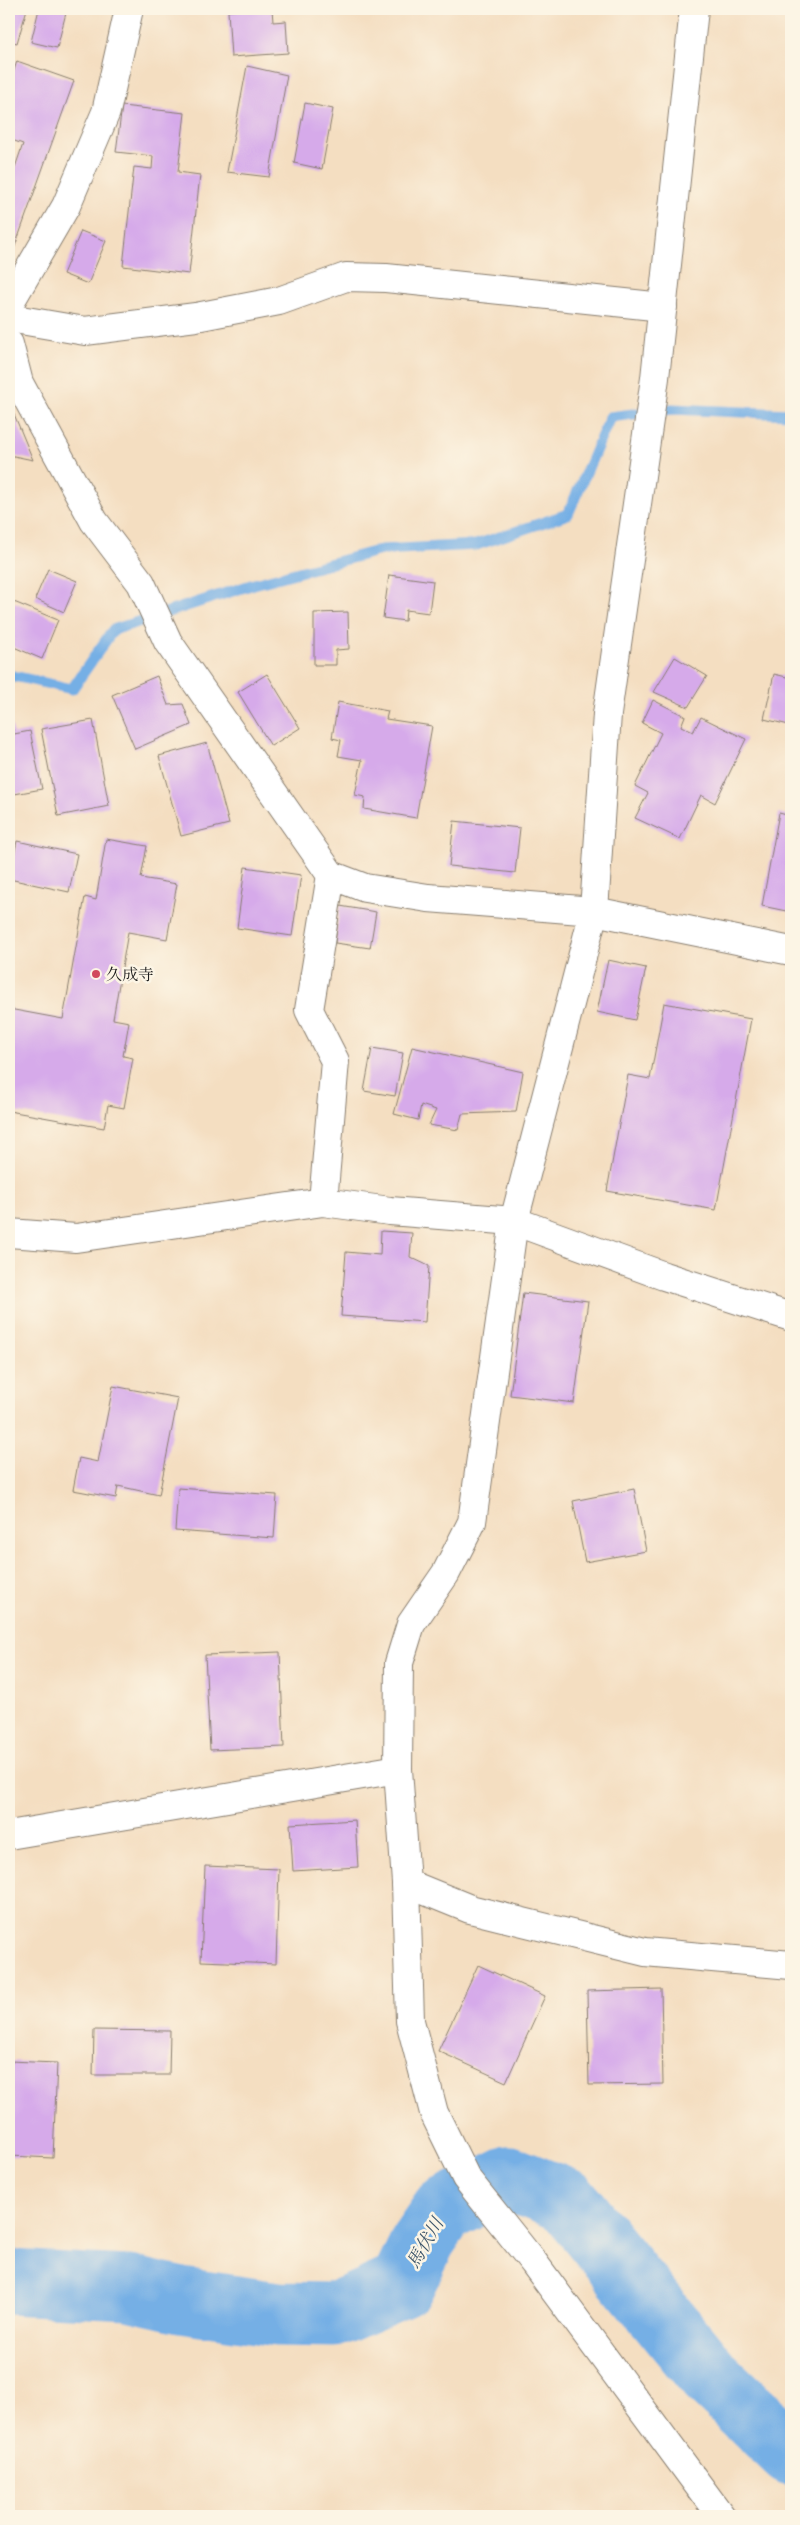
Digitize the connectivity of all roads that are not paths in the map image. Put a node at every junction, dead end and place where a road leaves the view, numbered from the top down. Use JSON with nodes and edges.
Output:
{"nodes":[{"id":1,"x":129,"y":9,"type":"edge"},
{"id":2,"x":694,"y":9,"type":"edge"},
{"id":3,"x":9,"y":304,"type":"edge"},
{"id":4,"x":663,"y":307,"type":"junction"},
{"id":5,"x":9,"y":318,"type":"edge"},
{"id":6,"x":9,"y":344,"type":"edge"},
{"id":7,"x":331,"y":875,"type":"junction"},
{"id":8,"x":594,"y":911,"type":"junction"},
{"id":9,"x":791,"y":951,"type":"edge"},
{"id":10,"x":323,"y":1202,"type":"junction"},
{"id":11,"x":514,"y":1221,"type":"junction"},
{"id":12,"x":9,"y":1233,"type":"edge"},
{"id":13,"x":791,"y":1317,"type":"edge"},
{"id":14,"x":398,"y":1769,"type":"junction"},
{"id":15,"x":9,"y":1835,"type":"edge"},
{"id":16,"x":406,"y":1883,"type":"junction"},
{"id":17,"x":791,"y":1965,"type":"edge"},
{"id":18,"x":721,"y":2516,"type":"edge"}],
"edges":[{"from":1,"to":3,"type":"street"},
{"from":2,"to":4,"type":"street"},
{"from":4,"to":5,"type":"street"},
{"from":4,"to":8,"type":"street"},
{"from":6,"to":7,"type":"street"},
{"from":7,"to":8,"type":"street"},
{"from":7,"to":10,"type":"street"},
{"from":8,"to":9,"type":"street"},
{"from":8,"to":11,"type":"street"},
{"from":10,"to":11,"type":"street"},
{"from":10,"to":12,"type":"street"},
{"from":11,"to":13,"type":"street"},
{"from":11,"to":14,"type":"street"},
{"from":14,"to":15,"type":"street"},
{"from":14,"to":16,"type":"street"},
{"from":16,"to":17,"type":"street"},
{"from":16,"to":18,"type":"street"}]}
